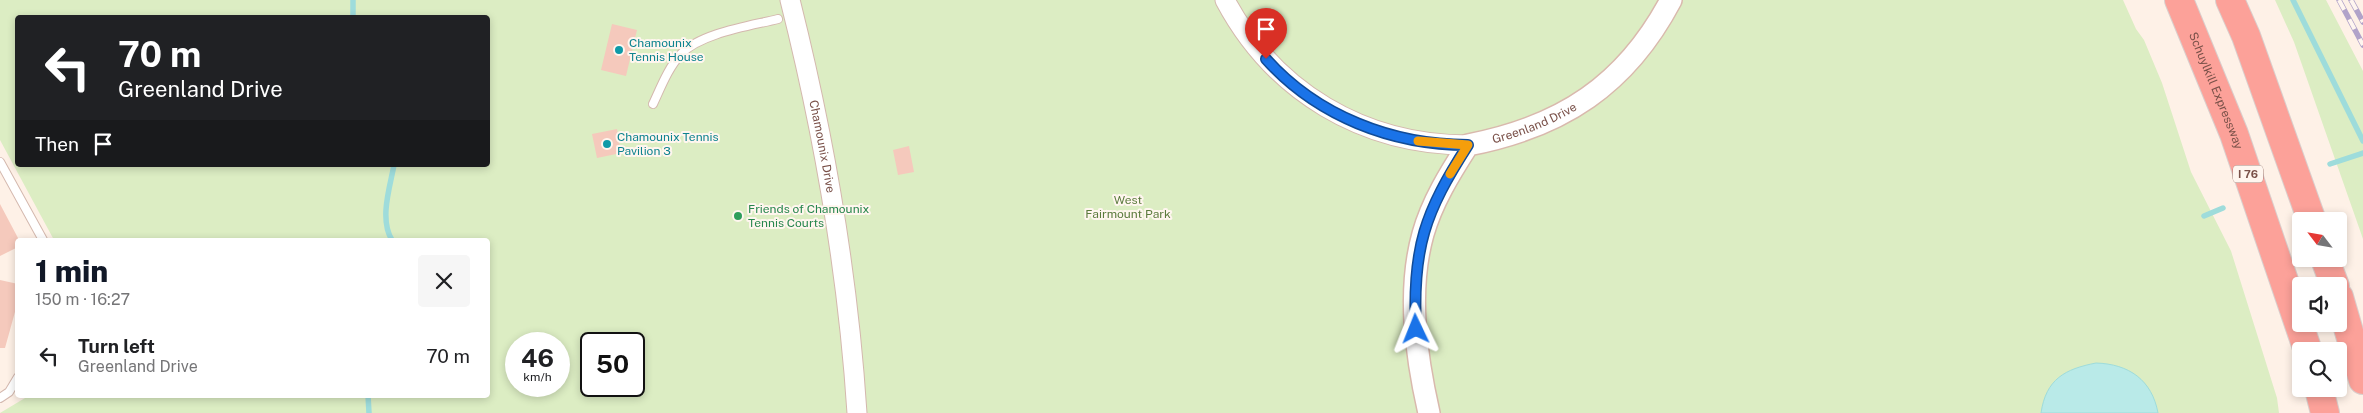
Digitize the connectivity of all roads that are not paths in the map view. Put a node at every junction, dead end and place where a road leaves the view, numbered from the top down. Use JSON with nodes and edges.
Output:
{"nodes":[{"id":1,"x":790,"y":0,"type":"edge"},
{"id":2,"x":1224,"y":0,"type":"edge"},
{"id":3,"x":1671,"y":0,"type":"edge"},
{"id":4,"x":2179,"y":0,"type":"edge"},
{"id":5,"x":2230,"y":0,"type":"edge"},
{"id":6,"x":778,"y":19,"type":"dead end"},
{"id":7,"x":653,"y":104,"type":"dead end"},
{"id":8,"x":1468,"y":145,"type":"junction"},
{"id":9,"x":0,"y":162,"type":"edge"},
{"id":10,"x":2309,"y":212,"type":"edge"},
{"id":11,"x":42,"y":238,"type":"edge"},
{"id":12,"x":2347,"y":325,"type":"edge"},
{"id":13,"x":2305,"y":342,"type":"edge"},
{"id":14,"x":2363,"y":380,"type":"edge"},
{"id":15,"x":15,"y":381,"type":"edge"},
{"id":16,"x":2321,"y":397,"type":"edge"},
{"id":17,"x":0,"y":398,"type":"edge"},
{"id":18,"x":857,"y":413,"type":"edge"},
{"id":19,"x":1429,"y":413,"type":"edge"},
{"id":20,"x":2325,"y":413,"type":"edge"}],
"edges":[{"from":1,"to":18,"type":"street","name":"Chamounix Drive"},
{"from":2,"to":8,"type":"street","name":"Greenland Drive"},
{"from":3,"to":8,"type":"main road","name":"Greenland Drive"},
{"from":4,"to":13,"type":"highway","name":"Schuylkill Expressway","number":"I 76"},
{"from":5,"to":10,"type":"highway"},
{"from":6,"to":7,"type":"lane"},
{"from":8,"to":19,"type":"main road"},
{"from":9,"to":11,"type":"lane"},
{"from":12,"to":14,"type":"highway"},
{"from":15,"to":17,"type":"lane"},
{"from":16,"to":20,"type":"highway"}]}
